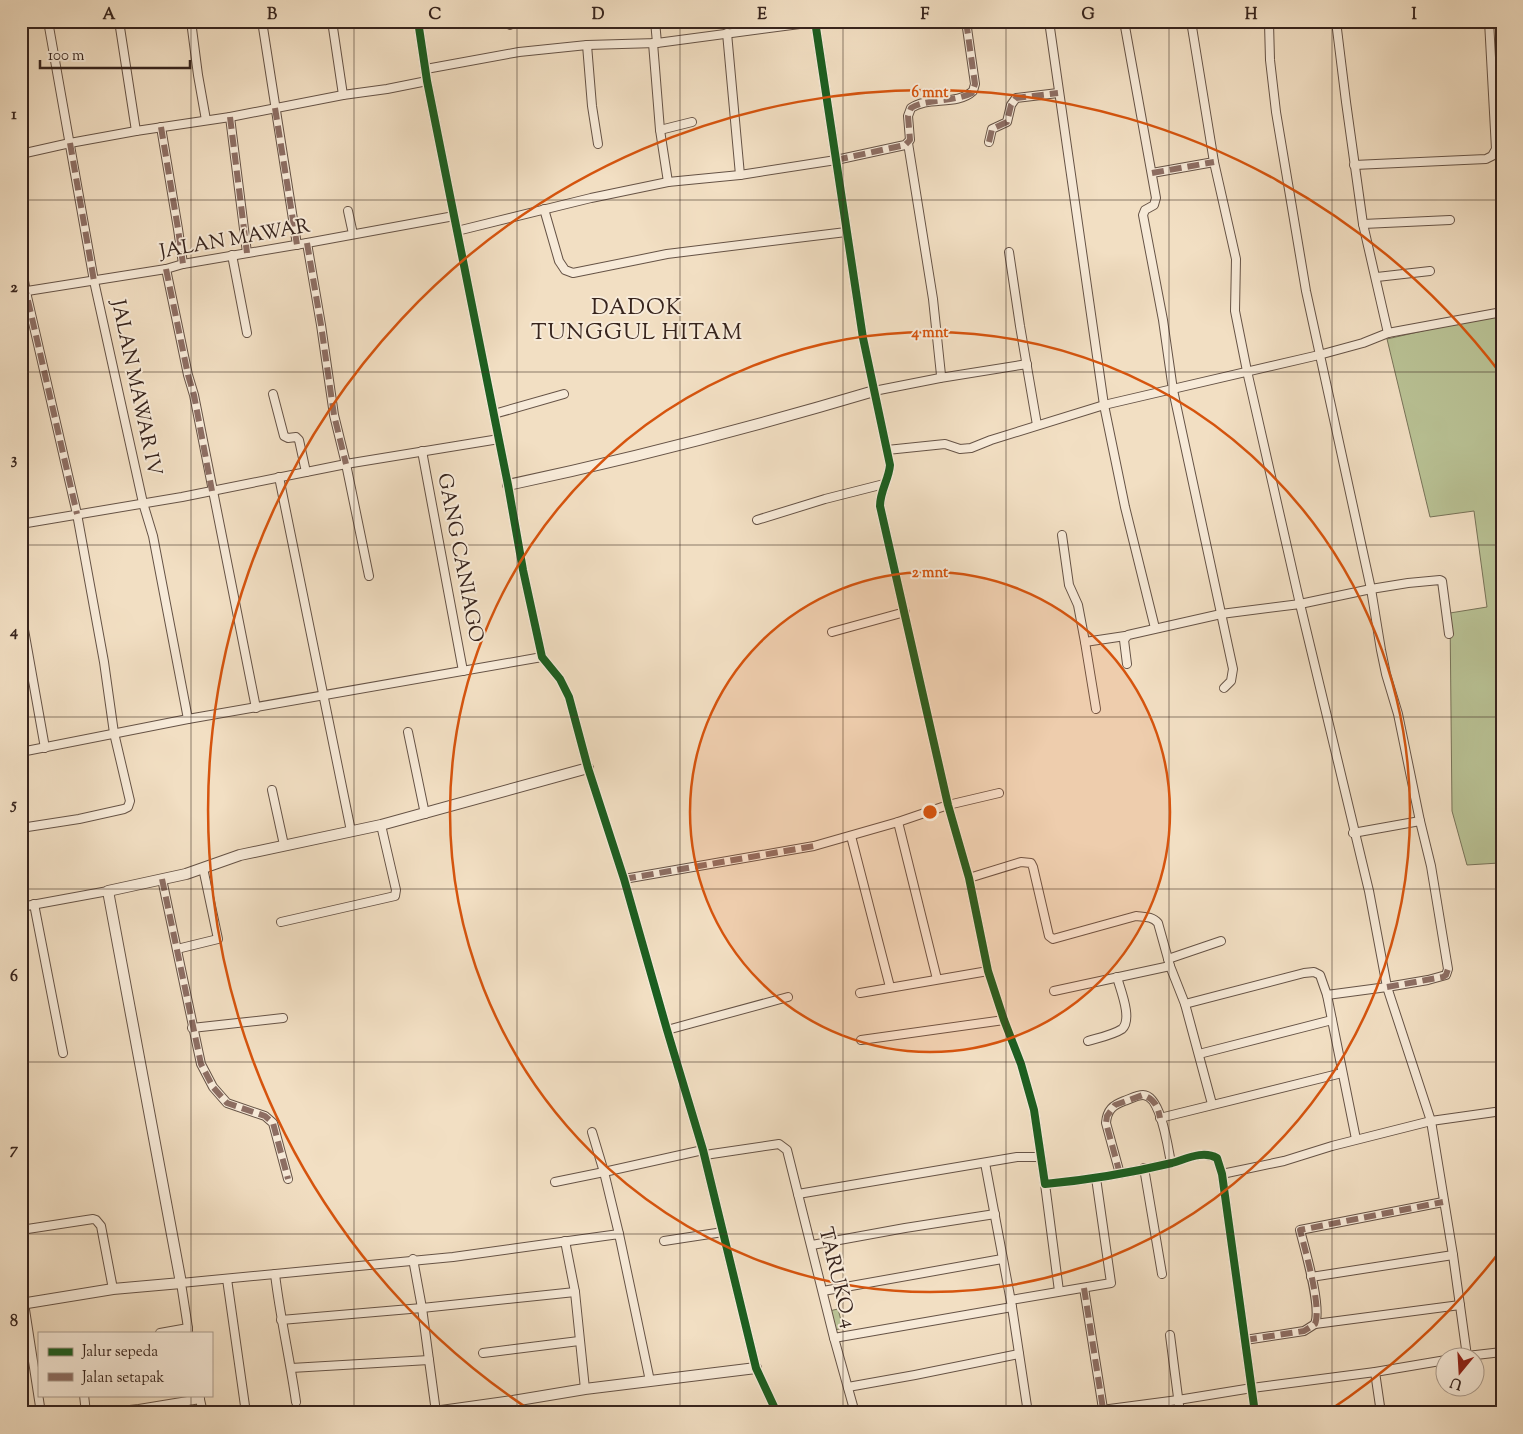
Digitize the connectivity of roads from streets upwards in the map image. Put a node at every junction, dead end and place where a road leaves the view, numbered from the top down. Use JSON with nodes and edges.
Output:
{"nodes":[{"id":1,"x":48,"y":21,"type":"edge"},
{"id":2,"x":119,"y":21,"type":"edge"},
{"id":3,"x":191,"y":21,"type":"edge"},
{"id":4,"x":262,"y":21,"type":"edge"},
{"id":5,"x":332,"y":21,"type":"edge"},
{"id":6,"x":655,"y":21,"type":"edge"},
{"id":7,"x":966,"y":21,"type":"edge"},
{"id":8,"x":1049,"y":21,"type":"edge"},
{"id":9,"x":1124,"y":21,"type":"edge"},
{"id":10,"x":1191,"y":21,"type":"edge"},
{"id":11,"x":1489,"y":21,"type":"edge"},
{"id":12,"x":419,"y":22,"type":"edge"},
{"id":13,"x":815,"y":22,"type":"edge"},
{"id":14,"x":1337,"y":22,"type":"edge"},
{"id":15,"x":1268,"y":23,"type":"junction"},
{"id":16,"x":727,"y":32,"type":"junction"},
{"id":17,"x":655,"y":43,"type":"junction"},
{"id":18,"x":588,"y":45,"type":"junction"},
{"id":19,"x":426,"y":68,"type":"junction"},
{"id":20,"x":428,"y":82,"type":"junction"},
{"id":21,"x":1058,"y":93,"type":"junction"},
{"id":22,"x":343,"y":94,"type":"junction"},
{"id":23,"x":275,"y":108,"type":"junction"},
{"id":24,"x":230,"y":117,"type":"junction"},
{"id":25,"x":206,"y":120,"type":"junction"},
{"id":26,"x":692,"y":122,"type":"dead end"},
{"id":27,"x":161,"y":127,"type":"junction"},
{"id":28,"x":660,"y":130,"type":"junction"},
{"id":29,"x":136,"y":131,"type":"junction"},
{"id":30,"x":989,"y":142,"type":"dead end"},
{"id":31,"x":70,"y":143,"type":"junction"},
{"id":32,"x":908,"y":143,"type":"junction"},
{"id":33,"x":598,"y":144,"type":"dead end"},
{"id":34,"x":21,"y":154,"type":"edge"},
{"id":35,"x":836,"y":160,"type":"junction"},
{"id":36,"x":1214,"y":162,"type":"junction"},
{"id":37,"x":1354,"y":165,"type":"junction"},
{"id":38,"x":1152,"y":173,"type":"junction"},
{"id":39,"x":740,"y":175,"type":"junction"},
{"id":40,"x":668,"y":182,"type":"junction"},
{"id":41,"x":544,"y":209,"type":"junction"},
{"id":42,"x":348,"y":211,"type":"dead end"},
{"id":43,"x":454,"y":216,"type":"junction"},
{"id":44,"x":1450,"y":220,"type":"dead end"},
{"id":45,"x":1363,"y":224,"type":"junction"},
{"id":46,"x":457,"y":231,"type":"junction"},
{"id":47,"x":846,"y":232,"type":"junction"},
{"id":48,"x":353,"y":234,"type":"junction"},
{"id":49,"x":307,"y":244,"type":"junction"},
{"id":50,"x":297,"y":245,"type":"junction"},
{"id":51,"x":1009,"y":252,"type":"dead end"},
{"id":52,"x":247,"y":253,"type":"junction"},
{"id":53,"x":232,"y":255,"type":"junction"},
{"id":54,"x":182,"y":264,"type":"junction"},
{"id":55,"x":21,"y":265,"type":"edge"},
{"id":56,"x":166,"y":269,"type":"junction"},
{"id":57,"x":1430,"y":271,"type":"dead end"},
{"id":58,"x":1377,"y":276,"type":"junction"},
{"id":59,"x":94,"y":281,"type":"junction"},
{"id":60,"x":24,"y":292,"type":"edge"},
{"id":61,"x":1502,"y":312,"type":"edge"},
{"id":62,"x":247,"y":333,"type":"dead end"},
{"id":63,"x":1388,"y":333,"type":"junction"},
{"id":64,"x":1319,"y":355,"type":"junction"},
{"id":65,"x":1027,"y":364,"type":"junction"},
{"id":66,"x":1247,"y":371,"type":"junction"},
{"id":67,"x":940,"y":378,"type":"junction"},
{"id":68,"x":1173,"y":390,"type":"junction"},
{"id":69,"x":874,"y":391,"type":"junction"},
{"id":70,"x":273,"y":394,"type":"dead end"},
{"id":71,"x":564,"y":394,"type":"dead end"},
{"id":72,"x":1104,"y":405,"type":"junction"},
{"id":73,"x":494,"y":414,"type":"junction"},
{"id":74,"x":1037,"y":425,"type":"junction"},
{"id":75,"x":499,"y":439,"type":"junction"},
{"id":76,"x":887,"y":450,"type":"junction"},
{"id":77,"x":422,"y":452,"type":"junction"},
{"id":78,"x":346,"y":464,"type":"junction"},
{"id":79,"x":306,"y":472,"type":"junction"},
{"id":80,"x":279,"y":477,"type":"junction"},
{"id":81,"x":884,"y":484,"type":"junction"},
{"id":82,"x":508,"y":485,"type":"junction"},
{"id":83,"x":212,"y":490,"type":"junction"},
{"id":84,"x":143,"y":503,"type":"junction"},
{"id":85,"x":77,"y":514,"type":"junction"},
{"id":86,"x":757,"y":520,"type":"dead end"},
{"id":87,"x":21,"y":524,"type":"edge"},
{"id":88,"x":1062,"y":535,"type":"dead end"},
{"id":89,"x":369,"y":576,"type":"dead end"},
{"id":90,"x":1370,"y":589,"type":"junction"},
{"id":91,"x":1300,"y":604,"type":"junction"},
{"id":92,"x":905,"y":612,"type":"junction"},
{"id":93,"x":21,"y":613,"type":"edge"},
{"id":94,"x":1221,"y":614,"type":"junction"},
{"id":95,"x":1155,"y":628,"type":"junction"},
{"id":96,"x":832,"y":632,"type":"dead end"},
{"id":97,"x":1449,"y":634,"type":"dead end"},
{"id":98,"x":1125,"y":636,"type":"junction"},
{"id":99,"x":1085,"y":642,"type":"junction"},
{"id":100,"x":542,"y":657,"type":"junction"},
{"id":101,"x":1127,"y":664,"type":"dead end"},
{"id":102,"x":463,"y":670,"type":"junction"},
{"id":103,"x":1224,"y":688,"type":"dead end"},
{"id":104,"x":324,"y":695,"type":"junction"},
{"id":105,"x":256,"y":708,"type":"junction"},
{"id":106,"x":1096,"y":709,"type":"dead end"},
{"id":107,"x":188,"y":719,"type":"junction"},
{"id":108,"x":408,"y":732,"type":"dead end"},
{"id":109,"x":114,"y":733,"type":"junction"},
{"id":110,"x":45,"y":748,"type":"junction"},
{"id":111,"x":21,"y":752,"type":"edge"},
{"id":112,"x":588,"y":768,"type":"junction"},
{"id":113,"x":272,"y":790,"type":"dead end"},
{"id":114,"x":999,"y":792,"type":"dead end"},
{"id":115,"x":948,"y":805,"type":"junction"},
{"id":116,"x":425,"y":814,"type":"junction"},
{"id":117,"x":1420,"y":821,"type":"junction"},
{"id":118,"x":898,"y":822,"type":"junction"},
{"id":119,"x":381,"y":825,"type":"junction"},
{"id":120,"x":21,"y":828,"type":"edge"},
{"id":121,"x":350,"y":831,"type":"junction"},
{"id":122,"x":1354,"y":833,"type":"junction"},
{"id":123,"x":852,"y":836,"type":"junction"},
{"id":124,"x":284,"y":845,"type":"junction"},
{"id":125,"x":204,"y":868,"type":"junction"},
{"id":126,"x":968,"y":878,"type":"junction"},
{"id":127,"x":162,"y":879,"type":"junction"},
{"id":128,"x":624,"y":879,"type":"junction"},
{"id":129,"x":108,"y":891,"type":"junction"},
{"id":130,"x":34,"y":904,"type":"junction"},
{"id":131,"x":21,"y":907,"type":"edge"},
{"id":132,"x":281,"y":922,"type":"dead end"},
{"id":133,"x":1221,"y":941,"type":"dead end"},
{"id":134,"x":177,"y":949,"type":"junction"},
{"id":135,"x":1169,"y":963,"type":"junction"},
{"id":136,"x":988,"y":971,"type":"junction"},
{"id":137,"x":1116,"y":976,"type":"junction"},
{"id":138,"x":937,"y":979,"type":"junction"},
{"id":139,"x":890,"y":987,"type":"junction"},
{"id":140,"x":1387,"y":987,"type":"junction"},
{"id":141,"x":1054,"y":991,"type":"dead end"},
{"id":142,"x":860,"y":993,"type":"dead end"},
{"id":143,"x":1327,"y":995,"type":"junction"},
{"id":144,"x":788,"y":997,"type":"dead end"},
{"id":145,"x":1185,"y":1004,"type":"junction"},
{"id":146,"x":283,"y":1018,"type":"dead end"},
{"id":147,"x":1004,"y":1020,"type":"junction"},
{"id":148,"x":1332,"y":1020,"type":"junction"},
{"id":149,"x":192,"y":1028,"type":"junction"},
{"id":150,"x":667,"y":1030,"type":"junction"},
{"id":151,"x":860,"y":1040,"type":"dead end"},
{"id":152,"x":1088,"y":1041,"type":"dead end"},
{"id":153,"x":63,"y":1053,"type":"dead end"},
{"id":154,"x":1199,"y":1054,"type":"junction"},
{"id":155,"x":1342,"y":1072,"type":"junction"},
{"id":156,"x":1212,"y":1104,"type":"junction"},
{"id":157,"x":1502,"y":1111,"type":"edge"},
{"id":158,"x":1160,"y":1118,"type":"junction"},
{"id":159,"x":1431,"y":1121,"type":"junction"},
{"id":160,"x":592,"y":1132,"type":"dead end"},
{"id":161,"x":1356,"y":1139,"type":"junction"},
{"id":162,"x":704,"y":1152,"type":"junction"},
{"id":163,"x":1041,"y":1157,"type":"junction"},
{"id":164,"x":985,"y":1163,"type":"junction"},
{"id":165,"x":1171,"y":1163,"type":"junction"},
{"id":166,"x":1144,"y":1168,"type":"junction"},
{"id":167,"x":604,"y":1172,"type":"junction"},
{"id":168,"x":1120,"y":1174,"type":"junction"},
{"id":169,"x":1222,"y":1174,"type":"junction"},
{"id":170,"x":1096,"y":1178,"type":"junction"},
{"id":171,"x":288,"y":1179,"type":"dead end"},
{"id":172,"x":555,"y":1182,"type":"dead end"},
{"id":173,"x":1046,"y":1184,"type":"junction"},
{"id":174,"x":798,"y":1194,"type":"junction"},
{"id":175,"x":1443,"y":1202,"type":"junction"},
{"id":176,"x":995,"y":1214,"type":"junction"},
{"id":177,"x":21,"y":1230,"type":"edge"},
{"id":178,"x":723,"y":1232,"type":"junction"},
{"id":179,"x":619,"y":1234,"type":"junction"},
{"id":180,"x":664,"y":1240,"type":"dead end"},
{"id":181,"x":565,"y":1241,"type":"junction"},
{"id":182,"x":812,"y":1245,"type":"junction"},
{"id":183,"x":1453,"y":1255,"type":"junction"},
{"id":184,"x":1002,"y":1259,"type":"junction"},
{"id":185,"x":413,"y":1260,"type":"junction"},
{"id":186,"x":275,"y":1274,"type":"junction"},
{"id":187,"x":1162,"y":1274,"type":"dead end"},
{"id":188,"x":1311,"y":1277,"type":"junction"},
{"id":189,"x":227,"y":1279,"type":"junction"},
{"id":190,"x":181,"y":1283,"type":"junction"},
{"id":191,"x":1084,"y":1288,"type":"junction"},
{"id":192,"x":113,"y":1289,"type":"junction"},
{"id":193,"x":1059,"y":1290,"type":"junction"},
{"id":194,"x":823,"y":1291,"type":"junction"},
{"id":195,"x":575,"y":1292,"type":"junction"},
{"id":196,"x":23,"y":1304,"type":"edge"},
{"id":197,"x":1012,"y":1304,"type":"junction"},
{"id":198,"x":1460,"y":1305,"type":"junction"},
{"id":199,"x":422,"y":1308,"type":"junction"},
{"id":200,"x":281,"y":1320,"type":"junction"},
{"id":201,"x":1315,"y":1324,"type":"junction"},
{"id":202,"x":188,"y":1331,"type":"edge"},
{"id":203,"x":174,"y":1332,"type":"edge"},
{"id":204,"x":1170,"y":1335,"type":"dead end"},
{"id":205,"x":834,"y":1338,"type":"junction"},
{"id":206,"x":1245,"y":1340,"type":"junction"},
{"id":207,"x":579,"y":1341,"type":"junction"},
{"id":208,"x":1466,"y":1346,"type":"edge"},
{"id":209,"x":35,"y":1351,"type":"edge"},
{"id":210,"x":1502,"y":1352,"type":"edge"},
{"id":211,"x":483,"y":1353,"type":"dead end"},
{"id":212,"x":1019,"y":1354,"type":"junction"},
{"id":213,"x":1486,"y":1354,"type":"edge"},
{"id":214,"x":429,"y":1360,"type":"junction"},
{"id":215,"x":1436,"y":1362,"type":"edge"},
{"id":216,"x":291,"y":1368,"type":"junction"},
{"id":217,"x":756,"y":1368,"type":"junction"},
{"id":218,"x":1375,"y":1372,"type":"junction"},
{"id":219,"x":650,"y":1381,"type":"junction"},
{"id":220,"x":38,"y":1382,"type":"edge"},
{"id":221,"x":848,"y":1387,"type":"junction"},
{"id":222,"x":1252,"y":1388,"type":"junction"},
{"id":223,"x":585,"y":1389,"type":"junction"},
{"id":224,"x":39,"y":1396,"type":"edge"},
{"id":225,"x":84,"y":1396,"type":"edge"},
{"id":226,"x":199,"y":1397,"type":"edge"},
{"id":227,"x":1178,"y":1400,"type":"junction"},
{"id":228,"x":296,"y":1402,"type":"dead end"},
{"id":229,"x":1108,"y":1410,"type":"edge"},
{"id":230,"x":431,"y":1412,"type":"edge"},
{"id":231,"x":41,"y":1413,"type":"edge"},
{"id":232,"x":86,"y":1413,"type":"edge"},
{"id":233,"x":102,"y":1413,"type":"edge"},
{"id":234,"x":203,"y":1413,"type":"edge"},
{"id":235,"x":246,"y":1413,"type":"edge"},
{"id":236,"x":777,"y":1413,"type":"edge"},
{"id":237,"x":855,"y":1413,"type":"edge"},
{"id":238,"x":1028,"y":1413,"type":"edge"},
{"id":239,"x":1079,"y":1413,"type":"edge"},
{"id":240,"x":1180,"y":1413,"type":"edge"},
{"id":241,"x":1255,"y":1413,"type":"edge"},
{"id":242,"x":1381,"y":1413,"type":"edge"}],
"edges":[{"from":1,"to":31,"type":"street","name":"JALAN MAWAR IV"},
{"from":2,"to":29,"type":"street"},
{"from":3,"to":25,"type":"street"},
{"from":4,"to":23,"type":"street"},
{"from":5,"to":22,"type":"street"},
{"from":6,"to":17,"type":"street"},
{"from":7,"to":32,"type":"street"},
{"from":8,"to":21,"type":"street"},
{"from":9,"to":38,"type":"street"},
{"from":10,"to":15,"type":"street"},
{"from":10,"to":36,"type":"street"},
{"from":11,"to":37,"type":"street"},
{"from":12,"to":19,"type":"street"},
{"from":13,"to":16,"type":"street"},
{"from":13,"to":35,"type":"street"},
{"from":14,"to":15,"type":"street"},
{"from":14,"to":37,"type":"street"},
{"from":15,"to":64,"type":"street"},
{"from":16,"to":17,"type":"street"},
{"from":16,"to":39,"type":"street"},
{"from":17,"to":18,"type":"street"},
{"from":17,"to":28,"type":"street"},
{"from":18,"to":19,"type":"street"},
{"from":18,"to":33,"type":"street"},
{"from":19,"to":20,"type":"street"},
{"from":20,"to":22,"type":"street"},
{"from":20,"to":43,"type":"street"},
{"from":21,"to":30,"type":"street"},
{"from":21,"to":72,"type":"street"},
{"from":22,"to":23,"type":"street"},
{"from":23,"to":24,"type":"street"},
{"from":23,"to":50,"type":"street"},
{"from":24,"to":25,"type":"street"},
{"from":24,"to":52,"type":"street"},
{"from":25,"to":27,"type":"street"},
{"from":26,"to":28,"type":"street"},
{"from":27,"to":29,"type":"street"},
{"from":27,"to":54,"type":"street"},
{"from":28,"to":40,"type":"street"},
{"from":29,"to":31,"type":"street"},
{"from":31,"to":34,"type":"street"},
{"from":31,"to":59,"type":"street","name":"JALAN MAWAR IV"},
{"from":32,"to":35,"type":"street"},
{"from":32,"to":67,"type":"street"},
{"from":35,"to":39,"type":"street"},
{"from":35,"to":47,"type":"street"},
{"from":36,"to":38,"type":"street"},
{"from":36,"to":66,"type":"street"},
{"from":37,"to":45,"type":"street"},
{"from":38,"to":68,"type":"street"},
{"from":39,"to":40,"type":"street"},
{"from":40,"to":41,"type":"street"},
{"from":41,"to":46,"type":"street"},
{"from":41,"to":47,"type":"street"},
{"from":42,"to":48,"type":"street"},
{"from":43,"to":46,"type":"street"},
{"from":43,"to":48,"type":"street","name":"JALAN MAWAR"},
{"from":44,"to":45,"type":"street"},
{"from":45,"to":58,"type":"street"},
{"from":46,"to":73,"type":"street"},
{"from":47,"to":69,"type":"street"},
{"from":48,"to":49,"type":"street","name":"JALAN MAWAR"},
{"from":49,"to":50,"type":"street","name":"JALAN MAWAR"},
{"from":49,"to":78,"type":"street"},
{"from":50,"to":52,"type":"street","name":"JALAN MAWAR"},
{"from":51,"to":65,"type":"street"},
{"from":52,"to":53,"type":"street","name":"JALAN MAWAR"},
{"from":53,"to":54,"type":"street","name":"JALAN MAWAR"},
{"from":53,"to":62,"type":"street"},
{"from":54,"to":56,"type":"street","name":"JALAN MAWAR"},
{"from":55,"to":60,"type":"street"},
{"from":56,"to":59,"type":"street","name":"JALAN MAWAR"},
{"from":56,"to":83,"type":"street"},
{"from":57,"to":58,"type":"street"},
{"from":58,"to":63,"type":"street"},
{"from":59,"to":60,"type":"street","name":"JALAN MAWAR"},
{"from":59,"to":84,"type":"street","name":"JALAN MAWAR IV"},
{"from":60,"to":85,"type":"street"},
{"from":61,"to":63,"type":"street"},
{"from":63,"to":64,"type":"street"},
{"from":64,"to":66,"type":"street"},
{"from":64,"to":90,"type":"street"},
{"from":65,"to":67,"type":"street"},
{"from":65,"to":74,"type":"street"},
{"from":66,"to":68,"type":"street"},
{"from":66,"to":91,"type":"street"},
{"from":67,"to":69,"type":"street"},
{"from":68,"to":72,"type":"street"},
{"from":68,"to":94,"type":"street"},
{"from":69,"to":76,"type":"street"},
{"from":69,"to":82,"type":"street"},
{"from":70,"to":79,"type":"street"},
{"from":71,"to":73,"type":"street"},
{"from":72,"to":74,"type":"street"},
{"from":72,"to":95,"type":"street"},
{"from":73,"to":75,"type":"street"},
{"from":74,"to":76,"type":"street"},
{"from":75,"to":77,"type":"street"},
{"from":75,"to":82,"type":"street"},
{"from":76,"to":81,"type":"street"},
{"from":77,"to":78,"type":"street"},
{"from":77,"to":102,"type":"street","name":"GANG CANIAGO"},
{"from":78,"to":79,"type":"street"},
{"from":78,"to":89,"type":"street"},
{"from":79,"to":80,"type":"street"},
{"from":80,"to":83,"type":"street"},
{"from":80,"to":104,"type":"street"},
{"from":81,"to":86,"type":"street"},
{"from":81,"to":92,"type":"street"},
{"from":82,"to":100,"type":"street"},
{"from":83,"to":84,"type":"street"},
{"from":83,"to":105,"type":"street"},
{"from":84,"to":85,"type":"street"},
{"from":84,"to":107,"type":"street","name":"JALAN MAWAR IV"},
{"from":85,"to":87,"type":"street"},
{"from":85,"to":109,"type":"street"},
{"from":88,"to":99,"type":"street"},
{"from":90,"to":91,"type":"street"},
{"from":90,"to":97,"type":"street"},
{"from":90,"to":117,"type":"street"},
{"from":91,"to":94,"type":"street"},
{"from":91,"to":122,"type":"street"},
{"from":92,"to":96,"type":"street"},
{"from":92,"to":115,"type":"street"},
{"from":93,"to":110,"type":"street"},
{"from":94,"to":95,"type":"street"},
{"from":94,"to":103,"type":"street"},
{"from":95,"to":98,"type":"street"},
{"from":98,"to":99,"type":"street"},
{"from":98,"to":101,"type":"street"},
{"from":99,"to":106,"type":"street"},
{"from":100,"to":102,"type":"street"},
{"from":100,"to":112,"type":"street"},
{"from":102,"to":104,"type":"street"},
{"from":104,"to":105,"type":"street"},
{"from":104,"to":121,"type":"street"},
{"from":105,"to":107,"type":"street"},
{"from":107,"to":109,"type":"street"},
{"from":108,"to":116,"type":"street"},
{"from":109,"to":110,"type":"street"},
{"from":109,"to":120,"type":"street"},
{"from":110,"to":111,"type":"street"},
{"from":112,"to":116,"type":"street"},
{"from":112,"to":128,"type":"street"},
{"from":113,"to":124,"type":"street"},
{"from":114,"to":115,"type":"street"},
{"from":115,"to":118,"type":"street"},
{"from":115,"to":126,"type":"street"},
{"from":116,"to":119,"type":"street"},
{"from":117,"to":122,"type":"street"},
{"from":117,"to":140,"type":"street"},
{"from":118,"to":123,"type":"street"},
{"from":118,"to":138,"type":"street"},
{"from":119,"to":121,"type":"street"},
{"from":119,"to":132,"type":"street"},
{"from":121,"to":124,"type":"street"},
{"from":122,"to":140,"type":"street"},
{"from":123,"to":128,"type":"street"},
{"from":123,"to":139,"type":"street"},
{"from":124,"to":125,"type":"street"},
{"from":125,"to":127,"type":"street"},
{"from":125,"to":134,"type":"street"},
{"from":126,"to":135,"type":"street"},
{"from":126,"to":136,"type":"street"},
{"from":127,"to":129,"type":"street"},
{"from":127,"to":134,"type":"street"},
{"from":128,"to":150,"type":"street"},
{"from":129,"to":130,"type":"street"},
{"from":129,"to":190,"type":"street"},
{"from":130,"to":131,"type":"street"},
{"from":130,"to":153,"type":"street"},
{"from":133,"to":135,"type":"street"},
{"from":134,"to":149,"type":"street"},
{"from":135,"to":137,"type":"street"},
{"from":135,"to":145,"type":"street"},
{"from":136,"to":138,"type":"street"},
{"from":136,"to":147,"type":"street"},
{"from":137,"to":141,"type":"street"},
{"from":137,"to":152,"type":"street"},
{"from":138,"to":139,"type":"street"},
{"from":139,"to":142,"type":"street"},
{"from":140,"to":143,"type":"street"},
{"from":140,"to":159,"type":"street"},
{"from":143,"to":145,"type":"street"},
{"from":143,"to":148,"type":"street"},
{"from":144,"to":150,"type":"street"},
{"from":145,"to":154,"type":"street"},
{"from":146,"to":149,"type":"street"},
{"from":147,"to":151,"type":"street"},
{"from":147,"to":163,"type":"street"},
{"from":148,"to":154,"type":"street"},
{"from":148,"to":155,"type":"street"},
{"from":149,"to":171,"type":"street"},
{"from":150,"to":162,"type":"street"},
{"from":154,"to":156,"type":"street"},
{"from":155,"to":156,"type":"street"},
{"from":155,"to":161,"type":"street"},
{"from":156,"to":158,"type":"street"},
{"from":157,"to":159,"type":"street"},
{"from":158,"to":165,"type":"street"},
{"from":158,"to":168,"type":"street"},
{"from":159,"to":161,"type":"street"},
{"from":159,"to":175,"type":"street"},
{"from":160,"to":167,"type":"street"},
{"from":161,"to":169,"type":"street"},
{"from":162,"to":167,"type":"street"},
{"from":162,"to":174,"type":"street","name":"TARUKO 4"},
{"from":162,"to":178,"type":"street"},
{"from":163,"to":164,"type":"street"},
{"from":163,"to":173,"type":"street"},
{"from":164,"to":174,"type":"street"},
{"from":164,"to":176,"type":"street"},
{"from":165,"to":166,"type":"street"},
{"from":165,"to":169,"type":"street"},
{"from":166,"to":168,"type":"street"},
{"from":166,"to":187,"type":"street"},
{"from":167,"to":172,"type":"street"},
{"from":167,"to":179,"type":"street"},
{"from":168,"to":170,"type":"street"},
{"from":169,"to":206,"type":"street"},
{"from":170,"to":173,"type":"street"},
{"from":170,"to":191,"type":"street"},
{"from":173,"to":193,"type":"street"},
{"from":174,"to":182,"type":"street","name":"TARUKO 4"},
{"from":175,"to":183,"type":"street"},
{"from":175,"to":188,"type":"street"},
{"from":176,"to":182,"type":"street"},
{"from":176,"to":184,"type":"street"},
{"from":177,"to":192,"type":"street"},
{"from":178,"to":180,"type":"street"},
{"from":178,"to":217,"type":"street"},
{"from":179,"to":181,"type":"street"},
{"from":179,"to":219,"type":"street"},
{"from":181,"to":185,"type":"street"},
{"from":181,"to":195,"type":"street"},
{"from":182,"to":194,"type":"street","name":"TARUKO 4"},
{"from":183,"to":188,"type":"street"},
{"from":183,"to":198,"type":"street"},
{"from":184,"to":194,"type":"street"},
{"from":184,"to":197,"type":"street"},
{"from":185,"to":186,"type":"street"},
{"from":185,"to":199,"type":"street"},
{"from":186,"to":189,"type":"street"},
{"from":186,"to":200,"type":"street"},
{"from":188,"to":201,"type":"street"},
{"from":189,"to":190,"type":"street"},
{"from":189,"to":235,"type":"street"},
{"from":190,"to":192,"type":"street"},
{"from":190,"to":202,"type":"street"},
{"from":191,"to":193,"type":"street"},
{"from":191,"to":229,"type":"street"},
{"from":192,"to":196,"type":"street"},
{"from":193,"to":197,"type":"street"},
{"from":194,"to":205,"type":"street","name":"TARUKO 4"},
{"from":195,"to":199,"type":"street"},
{"from":195,"to":207,"type":"street"},
{"from":196,"to":209,"type":"street"},
{"from":197,"to":205,"type":"street"},
{"from":197,"to":212,"type":"street"},
{"from":198,"to":201,"type":"street"},
{"from":198,"to":208,"type":"street"},
{"from":199,"to":200,"type":"street"},
{"from":199,"to":214,"type":"street"},
{"from":200,"to":216,"type":"street"},
{"from":201,"to":206,"type":"street"},
{"from":202,"to":203,"type":"street"},
{"from":204,"to":227,"type":"street"},
{"from":205,"to":221,"type":"street","name":"TARUKO 4"},
{"from":206,"to":222,"type":"street"},
{"from":207,"to":211,"type":"street"},
{"from":207,"to":223,"type":"street"},
{"from":209,"to":220,"type":"street"},
{"from":210,"to":213,"type":"street"},
{"from":212,"to":221,"type":"street"},
{"from":212,"to":238,"type":"street"},
{"from":214,"to":216,"type":"street"},
{"from":214,"to":230,"type":"street"},
{"from":215,"to":218,"type":"street"},
{"from":216,"to":228,"type":"street"},
{"from":217,"to":219,"type":"street"},
{"from":217,"to":236,"type":"street"},
{"from":218,"to":222,"type":"street"},
{"from":218,"to":242,"type":"street"},
{"from":219,"to":223,"type":"street"},
{"from":221,"to":237,"type":"street","name":"TARUKO 4"},
{"from":222,"to":227,"type":"street"},
{"from":222,"to":241,"type":"street"},
{"from":223,"to":230,"type":"street"},
{"from":224,"to":231,"type":"street"},
{"from":225,"to":232,"type":"street"},
{"from":226,"to":233,"type":"street"},
{"from":226,"to":234,"type":"street"},
{"from":227,"to":229,"type":"street"},
{"from":227,"to":240,"type":"street"},
{"from":229,"to":239,"type":"street"}]}
